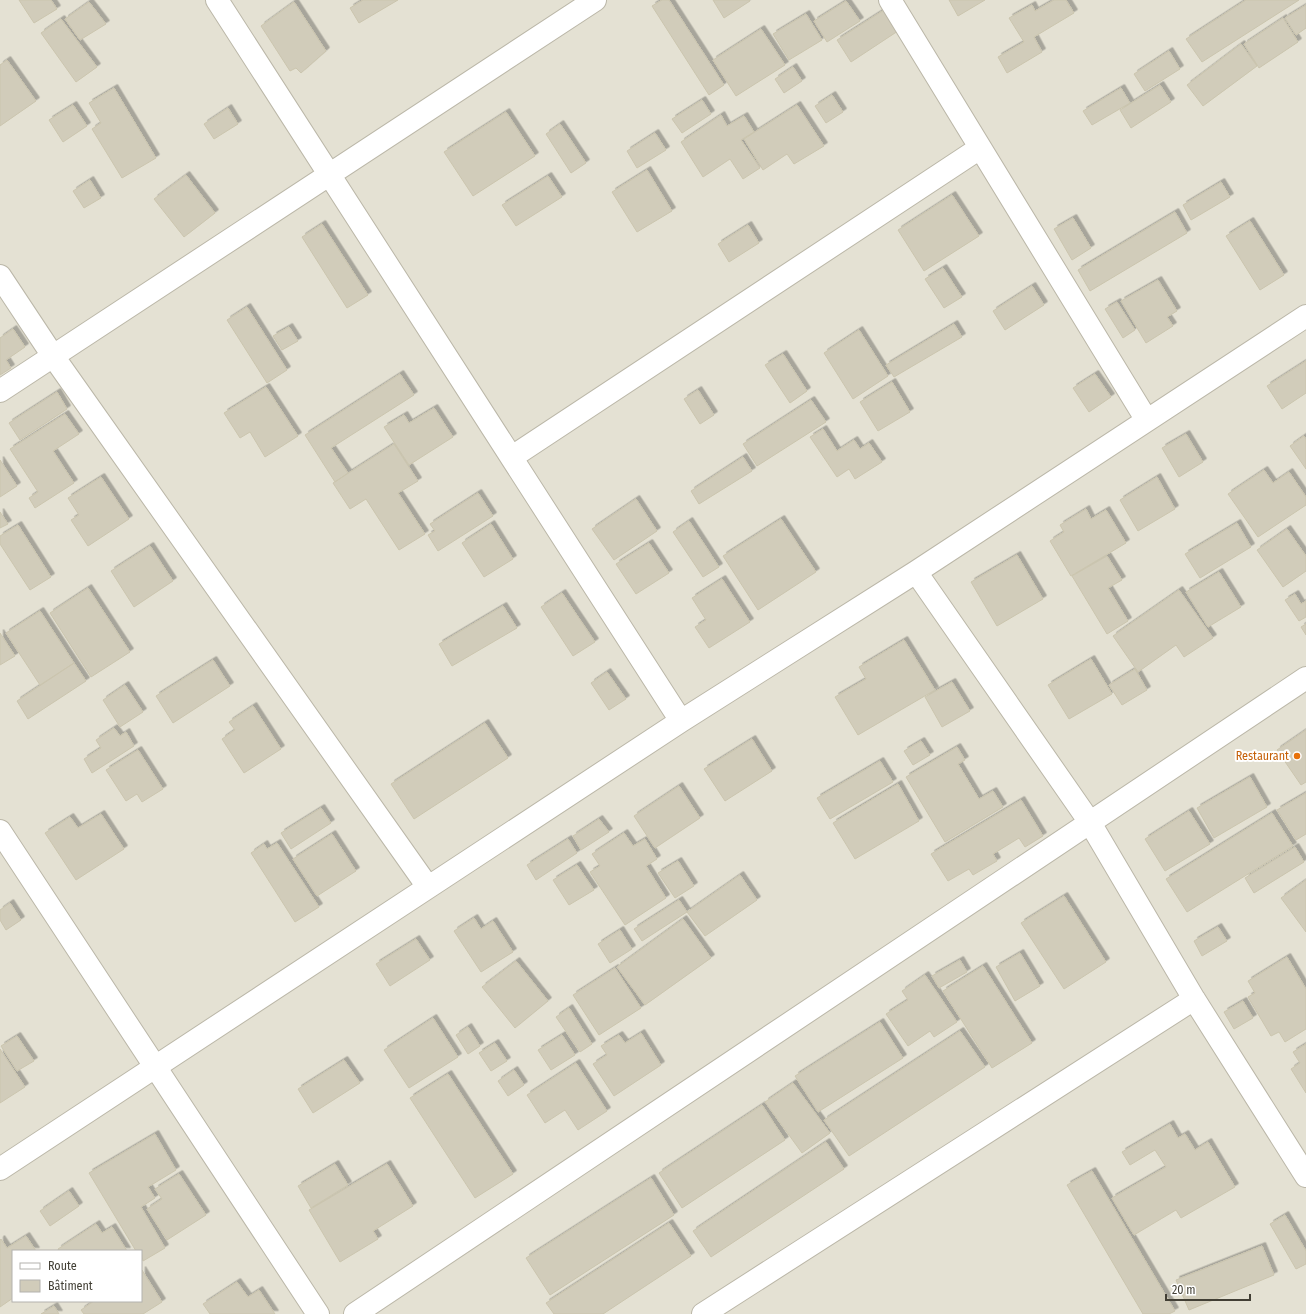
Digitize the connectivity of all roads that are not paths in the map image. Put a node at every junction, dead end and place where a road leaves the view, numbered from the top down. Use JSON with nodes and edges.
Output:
{"nodes":[{"id":1,"x":217,"y":0,"type":"edge"},
{"id":2,"x":890,"y":0,"type":"edge"},
{"id":3,"x":593,"y":1,"type":"edge"},
{"id":4,"x":980,"y":148,"type":"junction"},
{"id":5,"x":330,"y":173,"type":"junction"},
{"id":6,"x":0,"y":276,"type":"edge"},
{"id":7,"x":1306,"y":316,"type":"edge"},
{"id":8,"x":53,"y":356,"type":"junction"},
{"id":9,"x":0,"y":391,"type":"edge"},
{"id":10,"x":1146,"y":419,"type":"junction"},
{"id":11,"x":512,"y":457,"type":"junction"},
{"id":12,"x":916,"y":572,"type":"junction"},
{"id":13,"x":1306,"y":678,"type":"edge"},
{"id":14,"x":682,"y":721,"type":"junction"},
{"id":15,"x":1090,"y":821,"type":"junction"},
{"id":16,"x":0,"y":831,"type":"edge"},
{"id":17,"x":428,"y":888,"type":"junction"},
{"id":18,"x":1194,"y":999,"type":"junction"},
{"id":19,"x":155,"y":1067,"type":"junction"},
{"id":20,"x":0,"y":1168,"type":"edge"},
{"id":21,"x":1306,"y":1176,"type":"edge"},
{"id":22,"x":318,"y":1314,"type":"edge"},
{"id":23,"x":355,"y":1314,"type":"edge"},
{"id":24,"x":703,"y":1314,"type":"edge"}],
"edges":[{"from":1,"to":5,"type":"street"},
{"from":2,"to":4,"type":"street"},
{"from":3,"to":5,"type":"street"},
{"from":4,"to":10,"type":"street"},
{"from":4,"to":11,"type":"street"},
{"from":5,"to":8,"type":"street"},
{"from":5,"to":11,"type":"street"},
{"from":6,"to":8,"type":"street"},
{"from":7,"to":10,"type":"street"},
{"from":8,"to":9,"type":"street"},
{"from":8,"to":17,"type":"street"},
{"from":10,"to":12,"type":"street"},
{"from":11,"to":14,"type":"street"},
{"from":12,"to":14,"type":"street"},
{"from":12,"to":15,"type":"street"},
{"from":13,"to":15,"type":"street"},
{"from":14,"to":17,"type":"street"},
{"from":15,"to":18,"type":"street"},
{"from":15,"to":23,"type":"street"},
{"from":16,"to":19,"type":"street"},
{"from":17,"to":19,"type":"street"},
{"from":18,"to":21,"type":"street"},
{"from":18,"to":24,"type":"street"},
{"from":19,"to":20,"type":"street"},
{"from":19,"to":22,"type":"street"}]}
